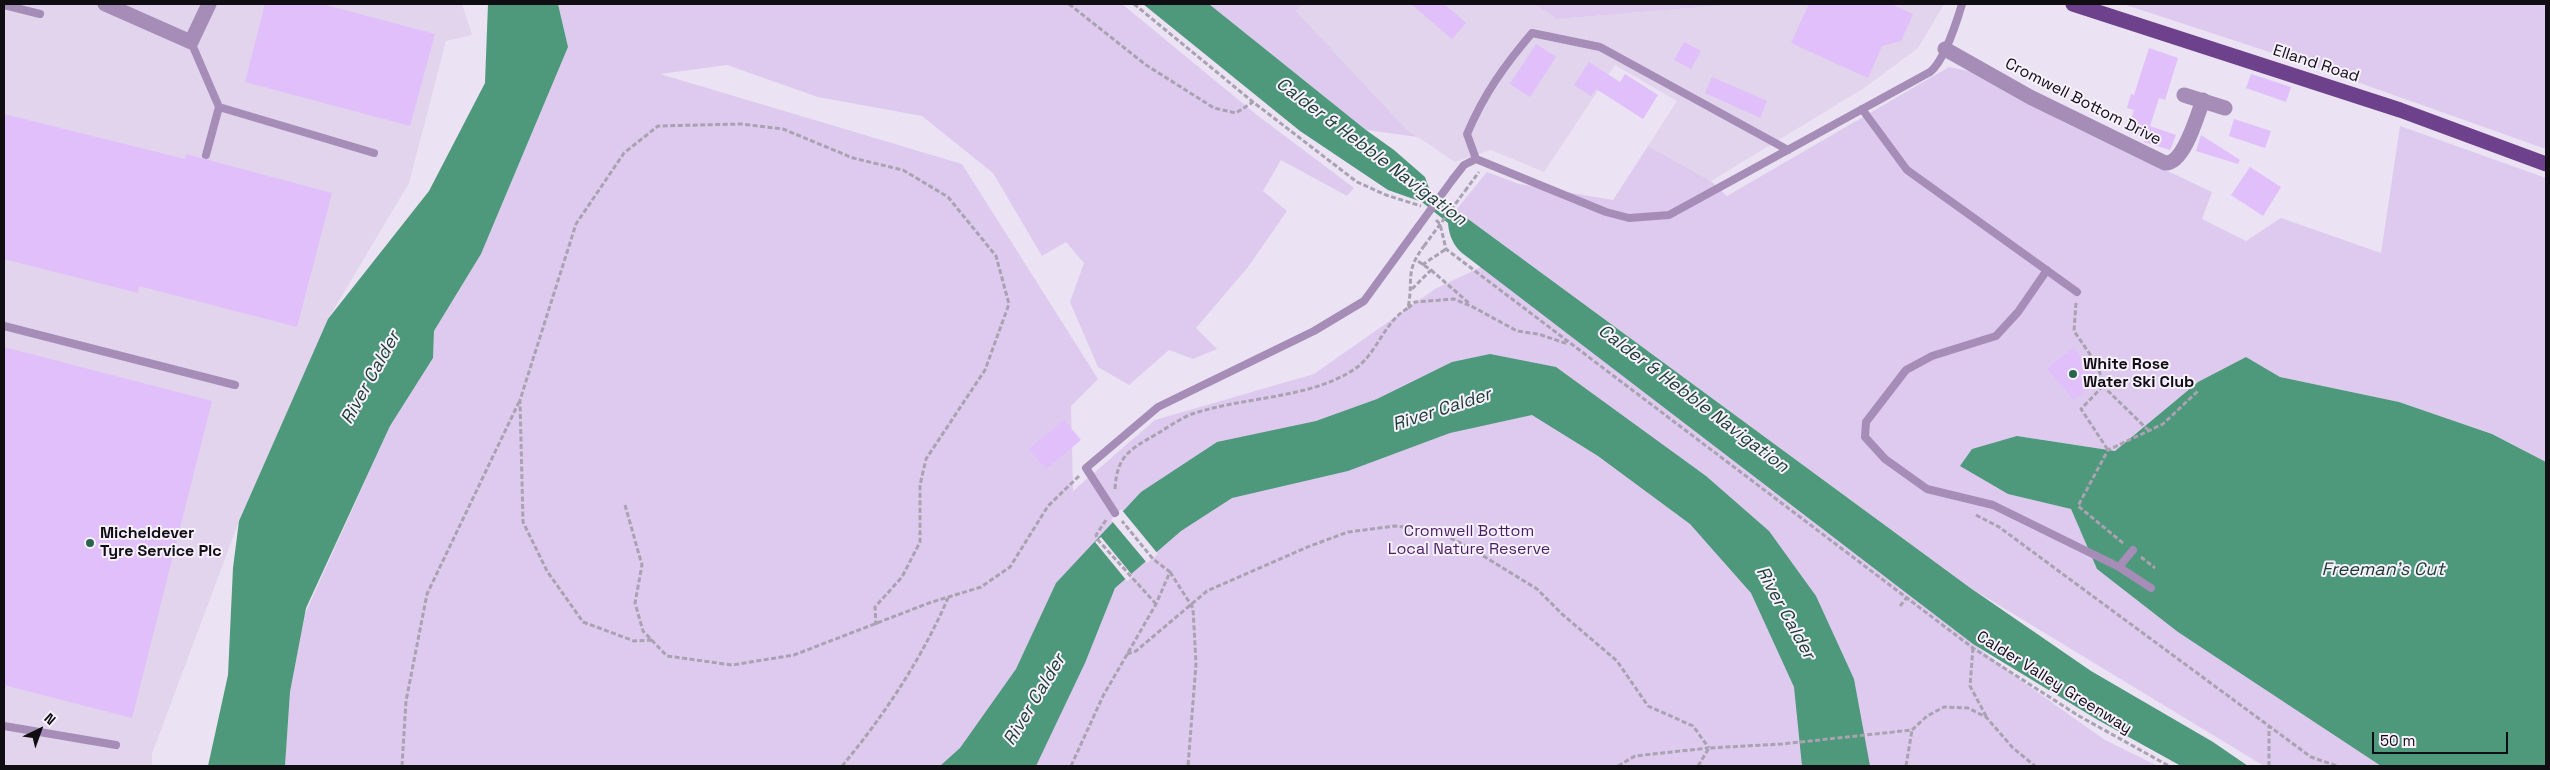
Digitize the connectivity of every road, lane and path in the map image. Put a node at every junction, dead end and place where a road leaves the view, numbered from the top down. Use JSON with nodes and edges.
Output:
{"nodes":[{"id":1,"x":4,"y":4,"type":"edge"},
{"id":2,"x":105,"y":4,"type":"edge"},
{"id":3,"x":209,"y":4,"type":"edge"},
{"id":4,"x":1069,"y":4,"type":"edge"},
{"id":5,"x":1134,"y":4,"type":"edge"},
{"id":6,"x":1962,"y":4,"type":"edge"},
{"id":7,"x":2073,"y":4,"type":"edge"},
{"id":8,"x":40,"y":14,"type":"dead end"},
{"id":9,"x":191,"y":42,"type":"junction"},
{"id":10,"x":1945,"y":49,"type":"junction"},
{"id":11,"x":2184,"y":95,"type":"dead end"},
{"id":12,"x":2203,"y":100,"type":"junction"},
{"id":13,"x":1253,"y":102,"type":"junction"},
{"id":14,"x":219,"y":107,"type":"junction"},
{"id":15,"x":2225,"y":108,"type":"dead end"},
{"id":16,"x":1862,"y":109,"type":"junction"},
{"id":17,"x":1788,"y":150,"type":"junction"},
{"id":18,"x":374,"y":153,"type":"dead end"},
{"id":19,"x":206,"y":155,"type":"dead end"},
{"id":20,"x":1476,"y":159,"type":"junction"},
{"id":21,"x":1487,"y":161,"type":"junction"},
{"id":22,"x":2546,"y":164,"type":"edge"},
{"id":23,"x":1426,"y":211,"type":"dead end"},
{"id":24,"x":1434,"y":218,"type":"dead end"},
{"id":25,"x":1446,"y":249,"type":"junction"},
{"id":26,"x":1414,"y":259,"type":"junction"},
{"id":27,"x":1422,"y":265,"type":"junction"},
{"id":28,"x":1431,"y":270,"type":"junction"},
{"id":29,"x":2047,"y":270,"type":"junction"},
{"id":30,"x":1412,"y":289,"type":"junction"},
{"id":31,"x":2077,"y":292,"type":"joint"},
{"id":32,"x":1473,"y":306,"type":"junction"},
{"id":33,"x":1408,"y":308,"type":"junction"},
{"id":34,"x":4,"y":326,"type":"edge"},
{"id":35,"x":1571,"y":345,"type":"junction"},
{"id":36,"x":235,"y":385,"type":"dead end"},
{"id":37,"x":2103,"y":386,"type":"junction"},
{"id":38,"x":2199,"y":390,"type":"dead end"},
{"id":39,"x":520,"y":400,"type":"junction"},
{"id":40,"x":2149,"y":431,"type":"junction"},
{"id":41,"x":2108,"y":450,"type":"junction"},
{"id":42,"x":1086,"y":468,"type":"junction"},
{"id":43,"x":625,"y":505,"type":"dead end"},
{"id":44,"x":1114,"y":511,"type":"junction"},
{"id":45,"x":1975,"y":514,"type":"dead end"},
{"id":46,"x":2133,"y":550,"type":"junction"},
{"id":47,"x":2119,"y":567,"type":"junction"},
{"id":48,"x":2154,"y":568,"type":"dead end"},
{"id":49,"x":1170,"y":572,"type":"junction"},
{"id":50,"x":2151,"y":588,"type":"dead end"},
{"id":51,"x":948,"y":597,"type":"junction"},
{"id":52,"x":1907,"y":597,"type":"junction"},
{"id":53,"x":1156,"y":604,"type":"junction"},
{"id":54,"x":1191,"y":604,"type":"junction"},
{"id":55,"x":1900,"y":606,"type":"dead end"},
{"id":56,"x":876,"y":625,"type":"junction"},
{"id":57,"x":652,"y":640,"type":"junction"},
{"id":58,"x":1973,"y":648,"type":"junction"},
{"id":59,"x":1126,"y":654,"type":"junction"},
{"id":60,"x":1986,"y":717,"type":"junction"},
{"id":61,"x":4,"y":726,"type":"edge"},
{"id":62,"x":2269,"y":726,"type":"junction"},
{"id":63,"x":1912,"y":730,"type":"junction"},
{"id":64,"x":116,"y":745,"type":"dead end"},
{"id":65,"x":1709,"y":748,"type":"junction"},
{"id":66,"x":402,"y":766,"type":"edge"},
{"id":67,"x":842,"y":766,"type":"edge"},
{"id":68,"x":1071,"y":766,"type":"edge"},
{"id":69,"x":1188,"y":766,"type":"edge"},
{"id":70,"x":1618,"y":766,"type":"edge"},
{"id":71,"x":1698,"y":766,"type":"edge"},
{"id":72,"x":1906,"y":766,"type":"edge"},
{"id":73,"x":2035,"y":766,"type":"edge"},
{"id":74,"x":2169,"y":766,"type":"edge"},
{"id":75,"x":2269,"y":766,"type":"edge"},
{"id":76,"x":2338,"y":766,"type":"edge"}],
"edges":[{"from":1,"to":8,"type":"lane"},
{"from":2,"to":9,"type":"street"},
{"from":3,"to":9,"type":"street"},
{"from":4,"to":13,"type":"path"},
{"from":5,"to":13,"type":"path"},
{"from":6,"to":10,"type":"lane"},
{"from":7,"to":22,"type":"main road","name":"Elland Road"},
{"from":9,"to":14,"type":"lane"},
{"from":10,"to":12,"type":"street","name":"Cromwell Bottom Drive"},
{"from":10,"to":16,"type":"lane"},
{"from":11,"to":12,"type":"street"},
{"from":12,"to":15,"type":"street"},
{"from":13,"to":23,"type":"path"},
{"from":14,"to":18,"type":"lane"},
{"from":14,"to":19,"type":"lane"},
{"from":16,"to":17,"type":"lane"},
{"from":16,"to":29,"type":"lane"},
{"from":17,"to":20,"type":"lane"},
{"from":17,"to":21,"type":"lane"},
{"from":20,"to":21,"type":"lane"},
{"from":20,"to":42,"type":"lane","bridge":true},
{"from":21,"to":26,"type":"path","bridge":true},
{"from":24,"to":25,"type":"path"},
{"from":25,"to":27,"type":"path"},
{"from":25,"to":35,"type":"path","name":"Calder Valley Greenway"},
{"from":26,"to":27,"type":"path"},
{"from":26,"to":30,"type":"path"},
{"from":27,"to":28,"type":"path"},
{"from":28,"to":30,"type":"path"},
{"from":28,"to":32,"type":"path"},
{"from":29,"to":31,"type":"lane"},
{"from":29,"to":47,"type":"lane"},
{"from":30,"to":33,"type":"path"},
{"from":31,"to":37,"type":"path"},
{"from":32,"to":33,"type":"path"},
{"from":32,"to":35,"type":"path"},
{"from":33,"to":44,"type":"path"},
{"from":34,"to":36,"type":"lane"},
{"from":35,"to":52,"type":"path","name":"Calder Valley Greenway"},
{"from":37,"to":40,"type":"path"},
{"from":37,"to":41,"type":"path"},
{"from":38,"to":40,"type":"path"},
{"from":39,"to":56,"type":"path"},
{"from":39,"to":57,"type":"path"},
{"from":39,"to":66,"type":"path"},
{"from":40,"to":41,"type":"path"},
{"from":41,"to":46,"type":"path"},
{"from":42,"to":44,"type":"lane"},
{"from":42,"to":51,"type":"path"},
{"from":43,"to":57,"type":"path"},
{"from":44,"to":49,"type":"path"},
{"from":44,"to":53,"type":"path"},
{"from":45,"to":62,"type":"path"},
{"from":46,"to":47,"type":"lane"},
{"from":46,"to":48,"type":"path"},
{"from":47,"to":50,"type":"lane"},
{"from":49,"to":53,"type":"path"},
{"from":49,"to":54,"type":"path"},
{"from":51,"to":56,"type":"path"},
{"from":51,"to":67,"type":"path"},
{"from":52,"to":55,"type":"path"},
{"from":52,"to":58,"type":"path","name":"Calder Valley Greenway"},
{"from":53,"to":59,"type":"path"},
{"from":54,"to":59,"type":"path"},
{"from":54,"to":65,"type":"path"},
{"from":54,"to":69,"type":"path"},
{"from":56,"to":57,"type":"path"},
{"from":58,"to":60,"type":"path"},
{"from":58,"to":74,"type":"path","name":"Calder Valley Greenway"},
{"from":59,"to":68,"type":"path"},
{"from":60,"to":63,"type":"path"},
{"from":60,"to":73,"type":"path"},
{"from":61,"to":64,"type":"lane"},
{"from":62,"to":75,"type":"path"},
{"from":62,"to":76,"type":"path"},
{"from":63,"to":65,"type":"path"},
{"from":63,"to":72,"type":"path"},
{"from":65,"to":70,"type":"path"},
{"from":65,"to":71,"type":"path"}]}
